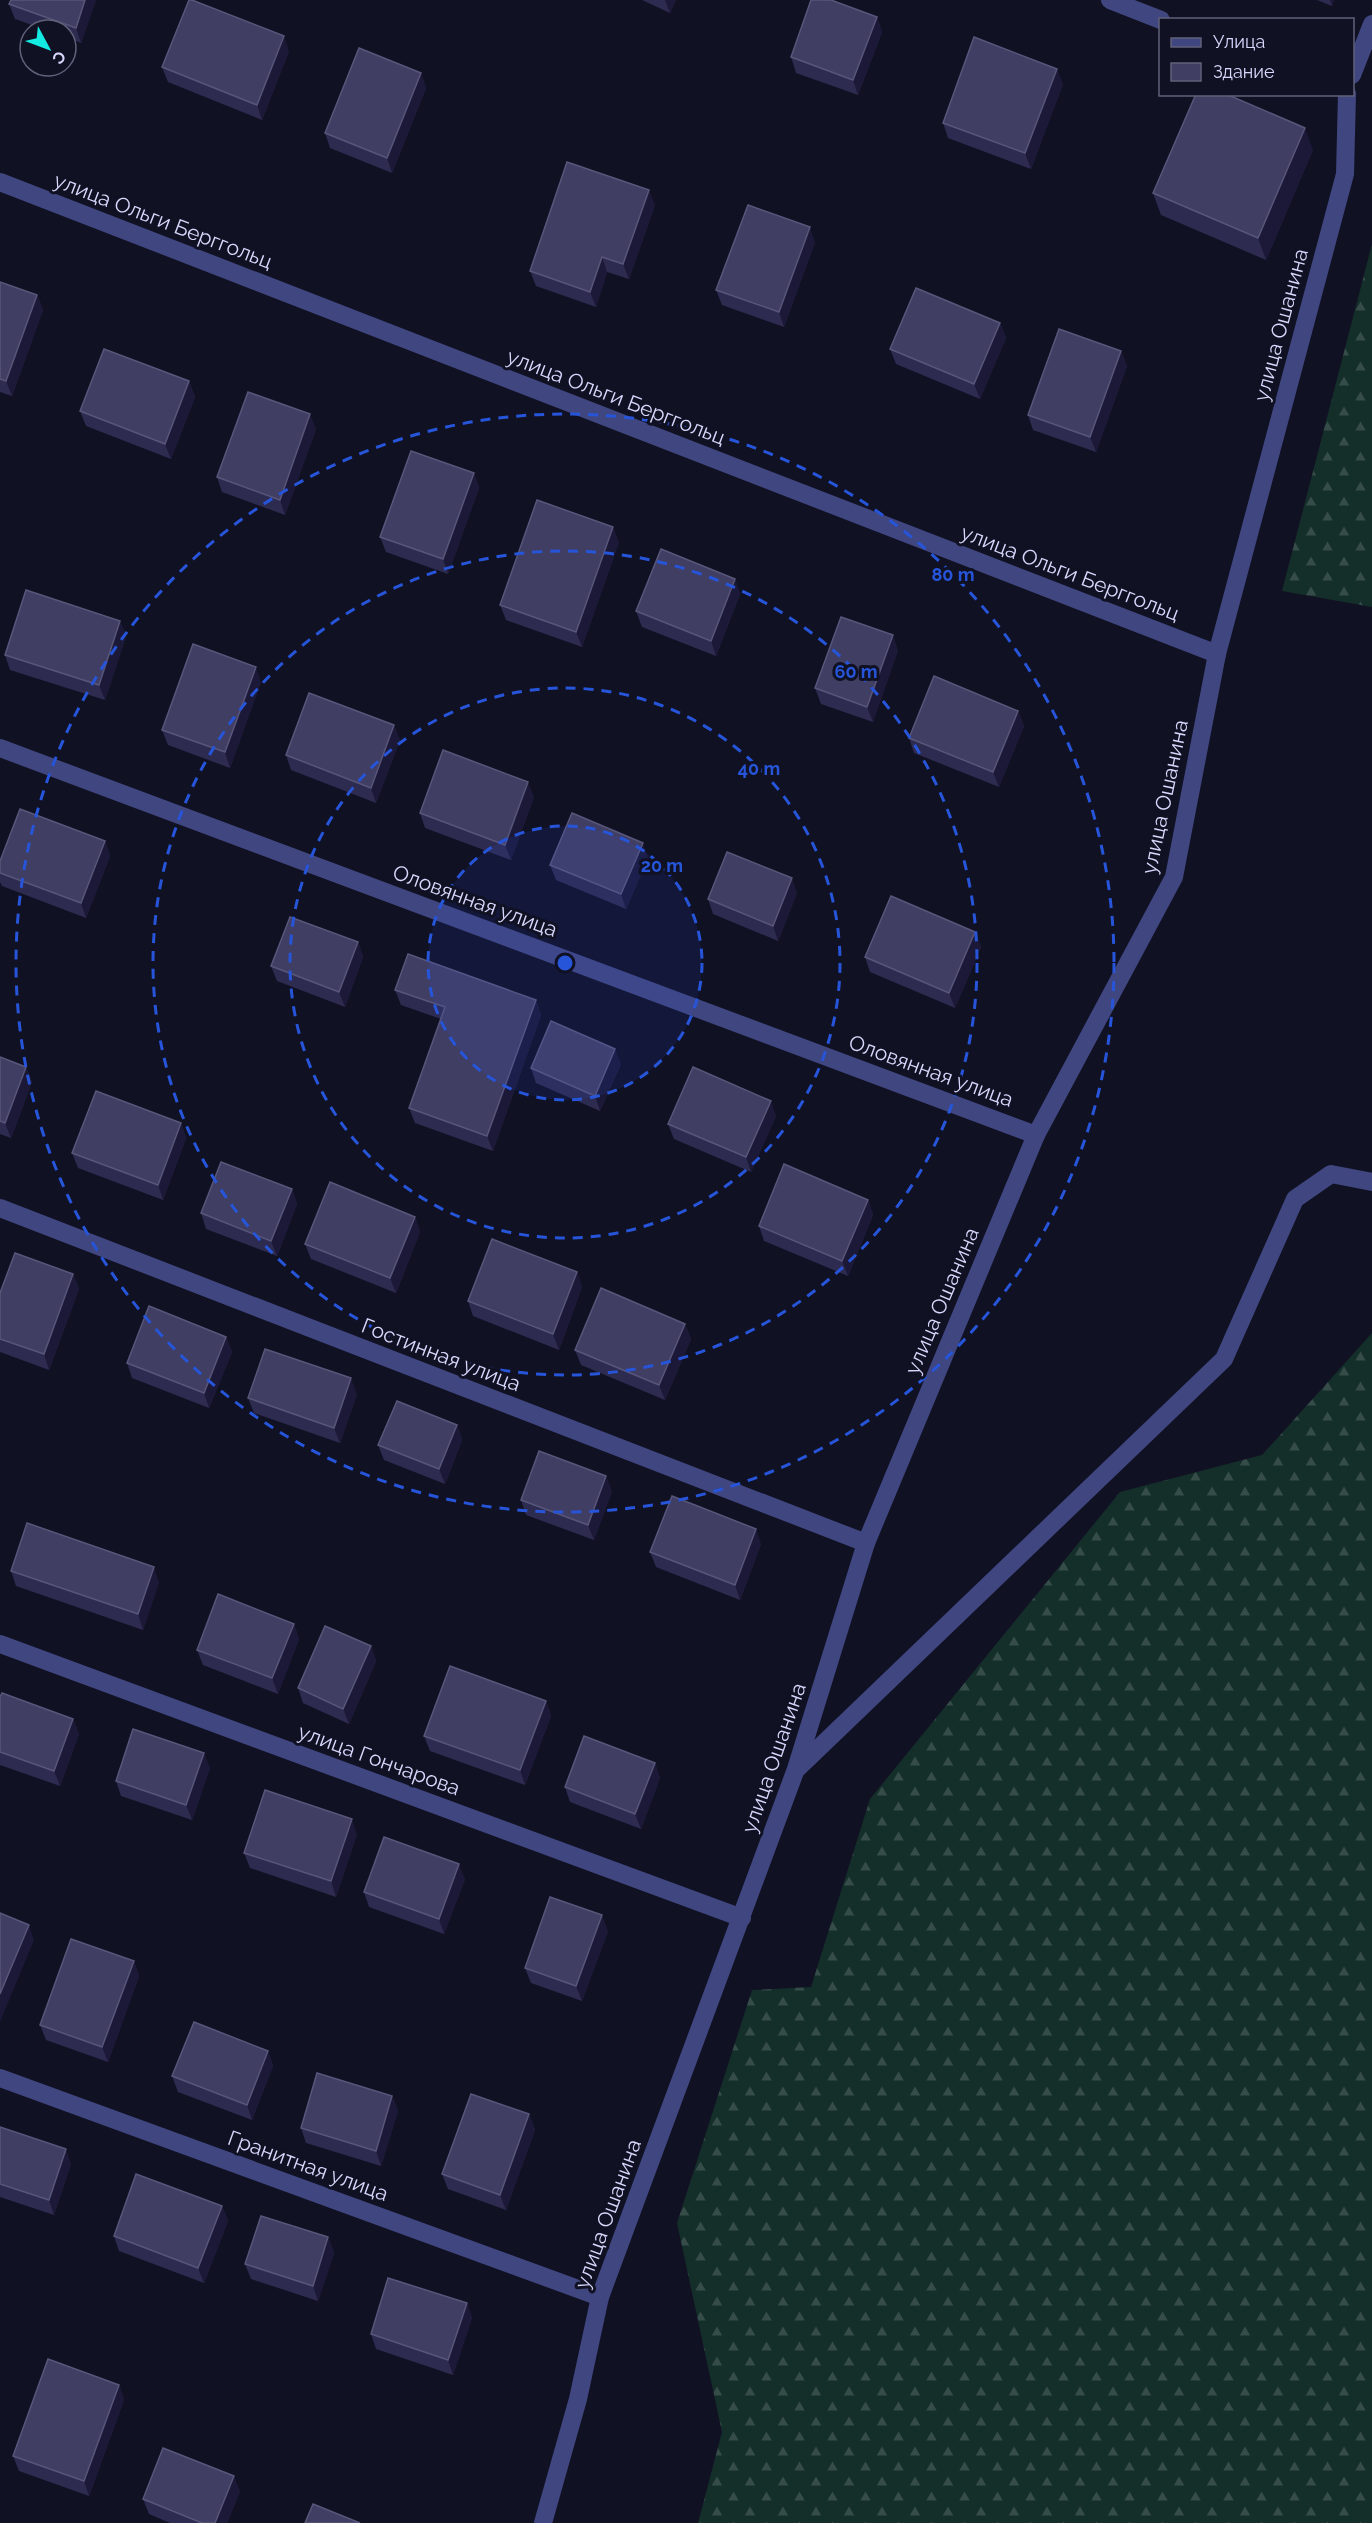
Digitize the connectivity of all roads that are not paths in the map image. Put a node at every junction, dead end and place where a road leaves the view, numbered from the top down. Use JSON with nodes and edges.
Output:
{"nodes":[{"id":1,"x":1110,"y":0,"type":"edge"},
{"id":2,"x":1159,"y":19,"type":"edge"},
{"id":3,"x":1372,"y":24,"type":"edge"},
{"id":4,"x":1354,"y":72,"type":"edge"},
{"id":5,"x":1347,"y":96,"type":"edge"},
{"id":6,"x":0,"y":182,"type":"edge"},
{"id":7,"x":1217,"y":654,"type":"junction"},
{"id":8,"x":0,"y":748,"type":"edge"},
{"id":9,"x":1036,"y":1135,"type":"junction"},
{"id":10,"x":1372,"y":1182,"type":"edge"},
{"id":11,"x":0,"y":1208,"type":"edge"},
{"id":12,"x":866,"y":1543,"type":"junction"},
{"id":13,"x":0,"y":1644,"type":"edge"},
{"id":14,"x":796,"y":1769,"type":"junction"},
{"id":15,"x":742,"y":1918,"type":"junction"},
{"id":16,"x":0,"y":2078,"type":"edge"},
{"id":17,"x":600,"y":2297,"type":"junction"},
{"id":18,"x":543,"y":2523,"type":"edge"}],
"edges":[{"from":1,"to":2,"type":"street"},
{"from":3,"to":4,"type":"street"},
{"from":5,"to":7,"type":"street","name":"улица Ошанина"},
{"from":6,"to":7,"type":"street","name":"улица Ольги Берггольц"},
{"from":7,"to":9,"type":"street","name":"улица Ошанина"},
{"from":8,"to":9,"type":"street","name":"Оловянная улица"},
{"from":9,"to":12,"type":"street","name":"улица Ошанина"},
{"from":10,"to":14,"type":"street"},
{"from":11,"to":12,"type":"street","name":"Гостинная улица"},
{"from":12,"to":14,"type":"street","name":"улица Ошанина"},
{"from":13,"to":15,"type":"street","name":"улица Гончарова"},
{"from":14,"to":15,"type":"street","name":"улица Ошанина"},
{"from":15,"to":17,"type":"street","name":"улица Ошанина"},
{"from":16,"to":17,"type":"street","name":"Гранитная улица"},
{"from":17,"to":18,"type":"street","name":"улица Ошанина"}]}
